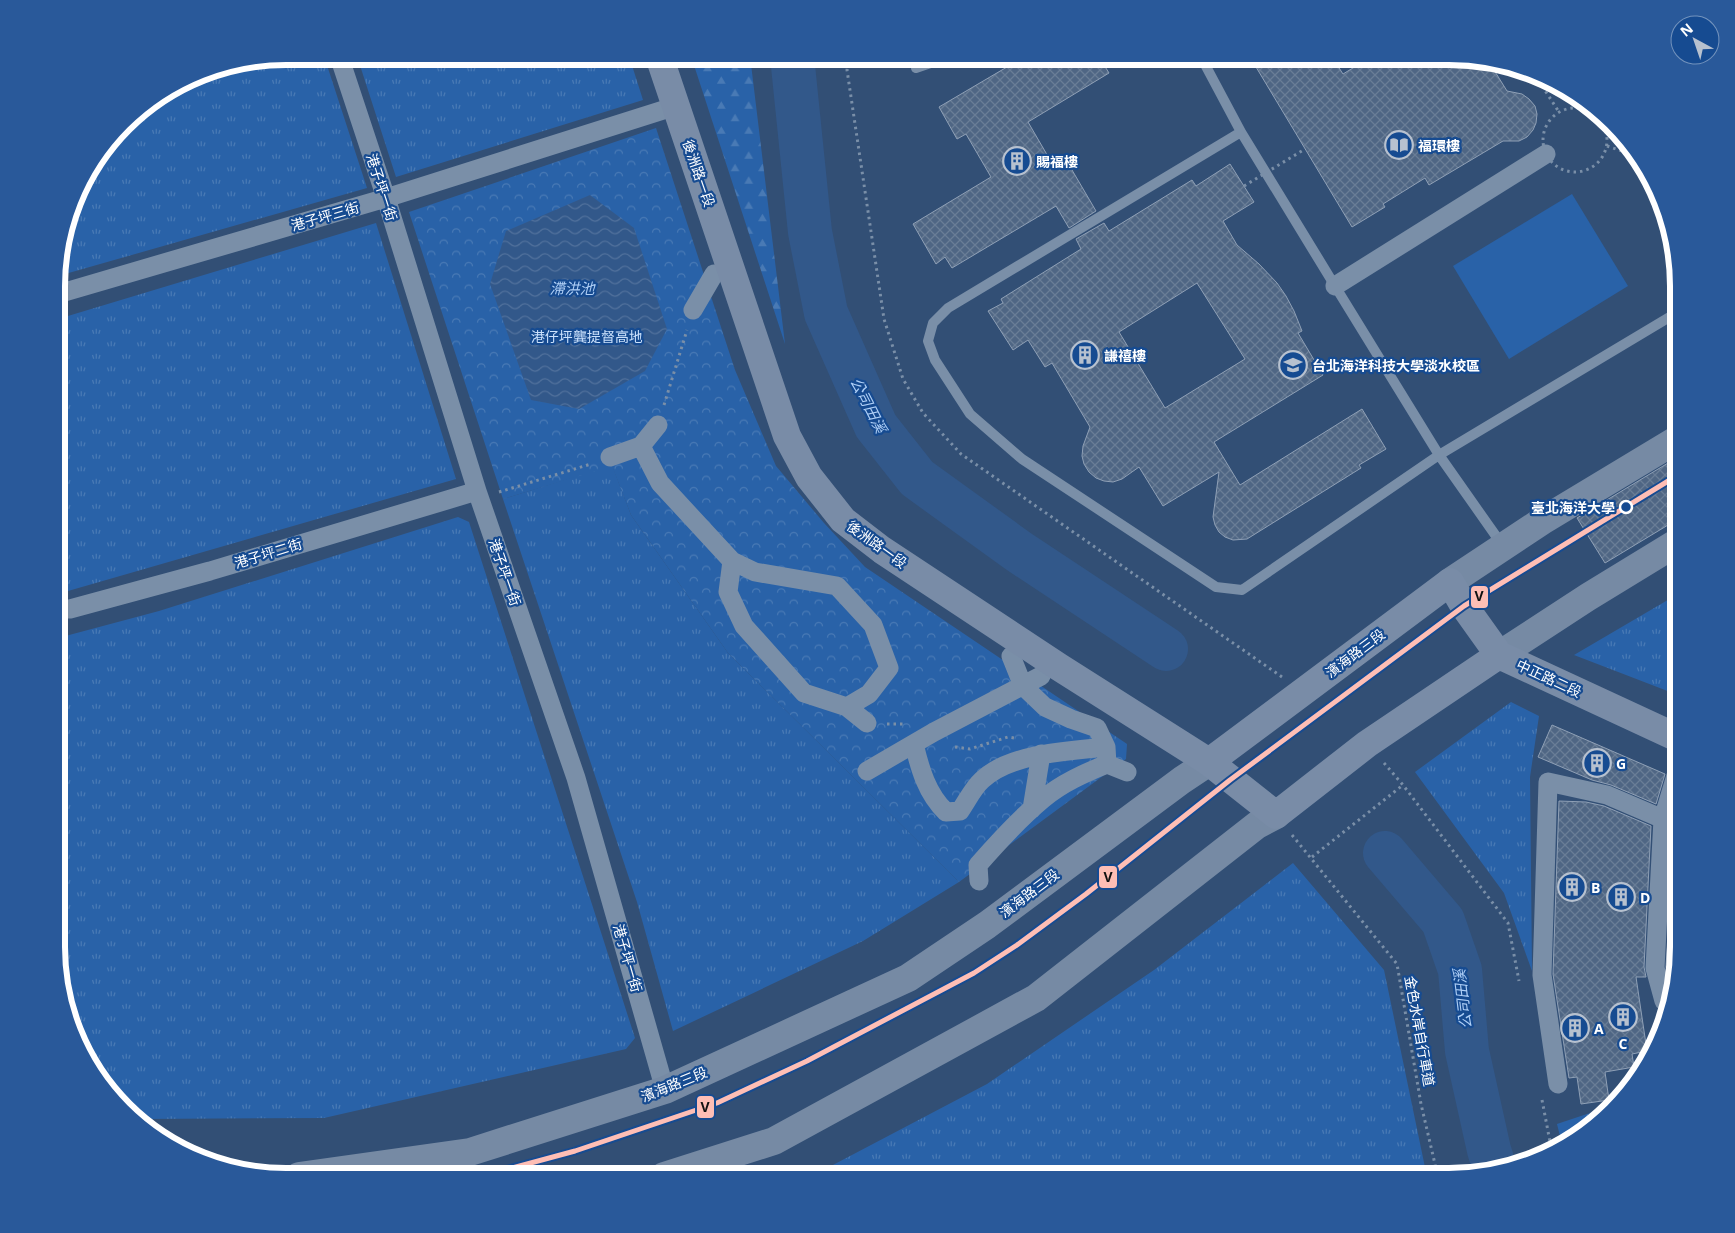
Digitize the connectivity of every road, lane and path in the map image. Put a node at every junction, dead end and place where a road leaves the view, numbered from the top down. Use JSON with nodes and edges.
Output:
{"nodes":[{"id":1,"x":342,"y":65,"type":"edge"},
{"id":2,"x":662,"y":65,"type":"edge"},
{"id":3,"x":848,"y":65,"type":"edge"},
{"id":4,"x":924,"y":65,"type":"edge"},
{"id":5,"x":1205,"y":65,"type":"edge"},
{"id":6,"x":916,"y":68,"type":"dead end"},
{"id":7,"x":1543,"y":86,"type":"edge"},
{"id":8,"x":676,"y":106,"type":"junction"},
{"id":9,"x":1581,"y":109,"type":"edge"},
{"id":10,"x":1559,"y":112,"type":"junction"},
{"id":11,"x":1606,"y":131,"type":"edge"},
{"id":12,"x":1242,"y":132,"type":"junction"},
{"id":13,"x":1607,"y":146,"type":"junction"},
{"id":14,"x":1305,"y":149,"type":"dead end"},
{"id":15,"x":1625,"y":152,"type":"edge"},
{"id":16,"x":1546,"y":154,"type":"junction"},
{"id":17,"x":1244,"y":186,"type":"dead end"},
{"id":18,"x":386,"y":198,"type":"junction"},
{"id":19,"x":714,"y":274,"type":"dead end"},
{"id":20,"x":1335,"y":286,"type":"junction"},
{"id":21,"x":65,"y":292,"type":"edge"},
{"id":22,"x":693,"y":310,"type":"joint"},
{"id":23,"x":1670,"y":317,"type":"edge"},
{"id":24,"x":658,"y":425,"type":"joint"},
{"id":25,"x":1670,"y":443,"type":"edge"},
{"id":26,"x":641,"y":446,"type":"junction"},
{"id":27,"x":1439,"y":455,"type":"junction"},
{"id":28,"x":610,"y":457,"type":"dead end"},
{"id":29,"x":576,"y":470,"type":"dead end"},
{"id":30,"x":484,"y":493,"type":"junction"},
{"id":31,"x":1504,"y":547,"type":"junction"},
{"id":32,"x":1670,"y":547,"type":"edge"},
{"id":33,"x":732,"y":561,"type":"junction"},
{"id":34,"x":1450,"y":582,"type":"junction"},
{"id":35,"x":65,"y":609,"type":"edge"},
{"id":36,"x":1499,"y":655,"type":"junction"},
{"id":37,"x":1010,"y":656,"type":"dead end"},
{"id":38,"x":1041,"y":676,"type":"dead end"},
{"id":39,"x":1023,"y":686,"type":"junction"},
{"id":40,"x":1303,"y":692,"type":"junction"},
{"id":41,"x":847,"y":707,"type":"junction"},
{"id":42,"x":955,"y":721,"type":"junction"},
{"id":43,"x":867,"y":723,"type":"dead end"},
{"id":44,"x":1670,"y":734,"type":"edge"},
{"id":45,"x":914,"y":744,"type":"junction"},
{"id":46,"x":1041,"y":754,"type":"junction"},
{"id":47,"x":1107,"y":755,"type":"junction"},
{"id":48,"x":1209,"y":762,"type":"junction"},
{"id":49,"x":867,"y":771,"type":"dead end"},
{"id":50,"x":1127,"y":772,"type":"dead end"},
{"id":51,"x":1032,"y":809,"type":"junction"},
{"id":52,"x":1276,"y":815,"type":"junction"},
{"id":53,"x":1670,"y":819,"type":"edge"},
{"id":54,"x":1670,"y":828,"type":"edge"},
{"id":55,"x":979,"y":881,"type":"dead end"},
{"id":56,"x":1521,"y":990,"type":"dead end"},
{"id":57,"x":1663,"y":999,"type":"edge"},
{"id":58,"x":1558,"y":1084,"type":"dead end"},
{"id":59,"x":665,"y":1090,"type":"junction"},
{"id":60,"x":1541,"y":1095,"type":"dead end"},
{"id":61,"x":1550,"y":1143,"type":"edge"},
{"id":62,"x":356,"y":1168,"type":"edge"},
{"id":63,"x":689,"y":1168,"type":"edge"},
{"id":64,"x":1436,"y":1168,"type":"edge"}],
"edges":[{"from":1,"to":18,"type":"street","name":"港子坪一街"},
{"from":2,"to":8,"type":"main road","name":"後洲路一段"},
{"from":3,"to":40,"type":"path"},
{"from":4,"to":6,"type":"lane"},
{"from":5,"to":12,"type":"lane"},
{"from":7,"to":10,"type":"path"},
{"from":8,"to":18,"type":"street","name":"港子坪三街"},
{"from":8,"to":48,"type":"main road","name":"後洲路一段"},
{"from":9,"to":10,"type":"path"},
{"from":10,"to":16,"type":"path"},
{"from":11,"to":13,"type":"path"},
{"from":12,"to":20,"type":"lane"},
{"from":12,"to":27,"type":"lane"},
{"from":13,"to":15,"type":"path"},
{"from":13,"to":16,"type":"path"},
{"from":14,"to":17,"type":"path","bridge":true},
{"from":16,"to":20,"type":"street"},
{"from":18,"to":21,"type":"street","name":"港子坪三街"},
{"from":18,"to":30,"type":"street","name":"港子坪一街"},
{"from":19,"to":22,"type":"street"},
{"from":20,"to":27,"type":"lane"},
{"from":22,"to":24,"type":"path"},
{"from":23,"to":27,"type":"lane"},
{"from":24,"to":26,"type":"street"},
{"from":25,"to":31,"type":"street","name":"濱海路三段"},
{"from":26,"to":28,"type":"street"},
{"from":26,"to":33,"type":"street"},
{"from":27,"to":31,"type":"lane"},
{"from":29,"to":30,"type":"path"},
{"from":30,"to":35,"type":"street","name":"港子坪二街"},
{"from":30,"to":59,"type":"street","name":"港子坪一街"},
{"from":31,"to":34,"type":"street","name":"濱海路三段"},
{"from":32,"to":36,"type":"street"},
{"from":33,"to":41,"type":"street"},
{"from":33,"to":41,"type":"street"},
{"from":34,"to":36,"type":"main road","name":"中正路二段"},
{"from":34,"to":40,"type":"main road","name":"濱海路三段"},
{"from":36,"to":44,"type":"main road","name":"中正路二段"},
{"from":36,"to":52,"type":"main road"},
{"from":37,"to":39,"type":"street"},
{"from":38,"to":39,"type":"street"},
{"from":39,"to":42,"type":"street"},
{"from":39,"to":47,"type":"street"},
{"from":40,"to":48,"type":"main road","name":"濱海路三段"},
{"from":41,"to":43,"type":"street"},
{"from":42,"to":45,"type":"street"},
{"from":42,"to":46,"type":"path"},
{"from":45,"to":46,"type":"street"},
{"from":45,"to":49,"type":"street"},
{"from":46,"to":47,"type":"street"},
{"from":46,"to":51,"type":"street"},
{"from":47,"to":50,"type":"street"},
{"from":47,"to":51,"type":"street"},
{"from":48,"to":52,"type":"main road","name":"後洲路一段"},
{"from":48,"to":59,"type":"street","name":"濱海路三段"},
{"from":51,"to":55,"type":"street"},
{"from":52,"to":63,"type":"street"},
{"from":53,"to":58,"type":"street"},
{"from":54,"to":57,"type":"street"},
{"from":56,"to":64,"type":"path","name":"金色水岸自行車道"},
{"from":59,"to":62,"type":"street","name":"濱海路三段"},
{"from":60,"to":61,"type":"path"}]}
